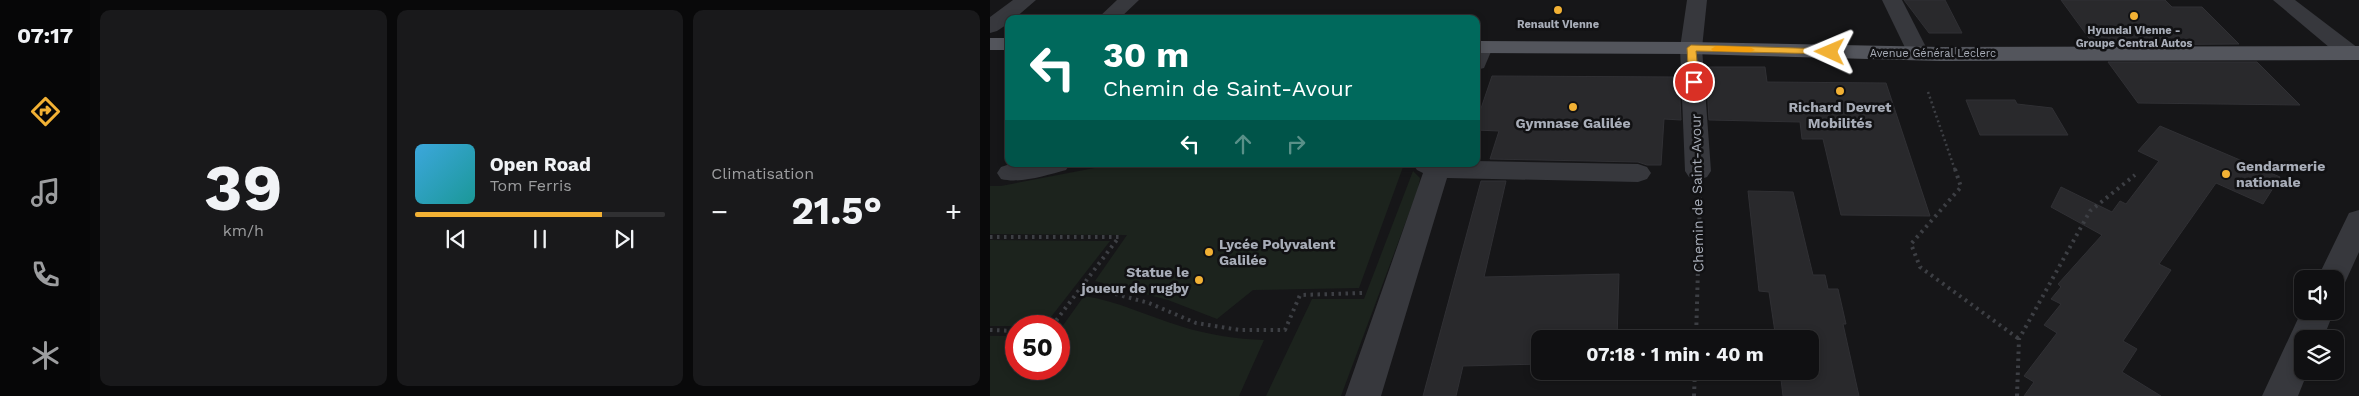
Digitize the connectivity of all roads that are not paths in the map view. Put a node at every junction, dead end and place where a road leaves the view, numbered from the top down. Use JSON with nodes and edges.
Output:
{"nodes":[{"id":1,"x":1026,"y":0,"type":"edge"},
{"id":2,"x":1129,"y":0,"type":"edge"},
{"id":3,"x":1697,"y":0,"type":"edge"},
{"id":4,"x":1892,"y":0,"type":"edge"},
{"id":5,"x":2283,"y":0,"type":"edge"},
{"id":6,"x":1006,"y":15,"type":"edge"},
{"id":7,"x":1112,"y":15,"type":"edge"},
{"id":8,"x":1005,"y":16,"type":"edge"},
{"id":9,"x":990,"y":27,"type":"edge"},
{"id":10,"x":990,"y":44,"type":"edge"},
{"id":11,"x":1005,"y":44,"type":"edge"},
{"id":12,"x":1691,"y":48,"type":"junction"},
{"id":13,"x":1480,"y":53,"type":"edge"},
{"id":14,"x":2354,"y":53,"type":"edge"},
{"id":15,"x":1918,"y":54,"type":"junction"},
{"id":16,"x":1041,"y":167,"type":"edge"},
{"id":17,"x":1434,"y":167,"type":"edge"},
{"id":18,"x":1463,"y":167,"type":"edge"},
{"id":19,"x":1698,"y":171,"type":"road end"},
{"id":20,"x":1010,"y":173,"type":"dead end"},
{"id":21,"x":1638,"y":173,"type":"dead end"},
{"id":22,"x":2359,"y":220,"type":"edge"},
{"id":23,"x":2336,"y":270,"type":"edge"},
{"id":24,"x":2294,"y":364,"type":"edge"},
{"id":25,"x":1363,"y":396,"type":"edge"},
{"id":26,"x":2280,"y":396,"type":"edge"}],
"edges":[{"from":1,"to":6,"type":"street"},
{"from":2,"to":7,"type":"street"},
{"from":3,"to":12,"type":"street","name":"Chemin de Saint-Avour"},
{"from":4,"to":15,"type":"street"},
{"from":5,"to":14,"type":"street"},
{"from":8,"to":9,"type":"street"},
{"from":10,"to":11,"type":"main road"},
{"from":12,"to":13,"type":"main road","name":"Avenue Général Leclerc"},
{"from":12,"to":15,"type":"main road","name":"Avenue Général Leclerc"},
{"from":12,"to":19,"type":"street","name":"Chemin de Saint-Avour"},
{"from":14,"to":15,"type":"main road","name":"Avenue Général Leclerc"},
{"from":16,"to":20,"type":"street"},
{"from":17,"to":25,"type":"street"},
{"from":18,"to":21,"type":"street"},
{"from":22,"to":23,"type":"street"},
{"from":24,"to":26,"type":"street"}]}
